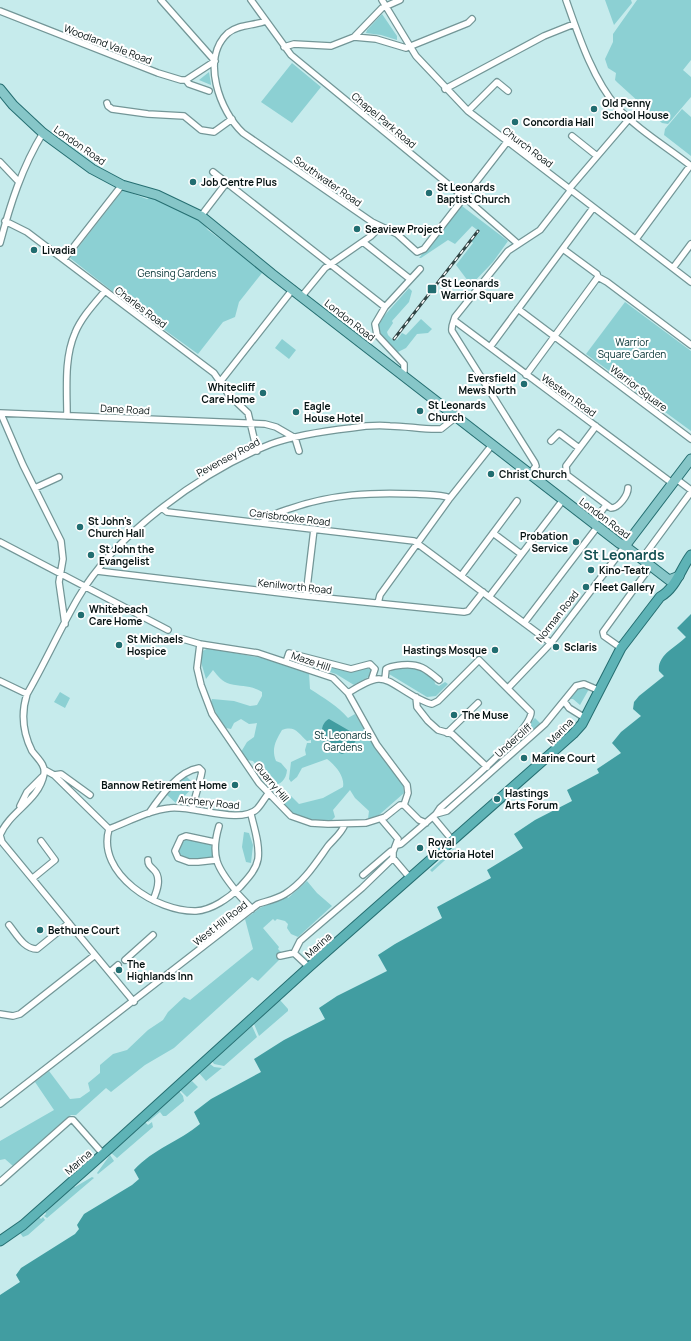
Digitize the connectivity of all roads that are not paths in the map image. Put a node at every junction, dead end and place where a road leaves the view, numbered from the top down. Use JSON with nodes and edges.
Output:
{"nodes":[{"id":1,"x":161,"y":0,"type":"edge"},
{"id":2,"x":251,"y":0,"type":"edge"},
{"id":3,"x":382,"y":0,"type":"edge"},
{"id":4,"x":400,"y":0,"type":"edge"},
{"id":5,"x":566,"y":0,"type":"edge"},
{"id":6,"x":385,"y":6,"type":"junction"},
{"id":7,"x":0,"y":12,"type":"edge"},
{"id":8,"x":472,"y":19,"type":"dead end"},
{"id":9,"x":266,"y":21,"type":"junction"},
{"id":10,"x":574,"y":24,"type":"junction"},
{"id":11,"x":354,"y":37,"type":"junction"},
{"id":12,"x":284,"y":47,"type":"junction"},
{"id":13,"x":409,"y":47,"type":"junction"},
{"id":14,"x":215,"y":61,"type":"junction"},
{"id":15,"x":186,"y":80,"type":"junction"},
{"id":16,"x":0,"y":89,"type":"edge"},
{"id":17,"x":445,"y":89,"type":"junction"},
{"id":18,"x":210,"y":91,"type":"dead end"},
{"id":19,"x":508,"y":91,"type":"dead end"},
{"id":20,"x":108,"y":103,"type":"dead end"},
{"id":21,"x":468,"y":111,"type":"junction"},
{"id":22,"x":232,"y":119,"type":"junction"},
{"id":23,"x":629,"y":119,"type":"junction"},
{"id":24,"x":43,"y":132,"type":"junction"},
{"id":25,"x":572,"y":136,"type":"dead end"},
{"id":26,"x":507,"y":142,"type":"junction"},
{"id":27,"x":597,"y":156,"type":"junction"},
{"id":28,"x":0,"y":162,"type":"edge"},
{"id":29,"x":691,"y":166,"type":"edge"},
{"id":30,"x":213,"y":172,"type":"dead end"},
{"id":31,"x":19,"y":182,"type":"junction"},
{"id":32,"x":227,"y":182,"type":"junction"},
{"id":33,"x":122,"y":185,"type":"junction"},
{"id":34,"x":570,"y":190,"type":"junction"},
{"id":35,"x":464,"y":197,"type":"junction"},
{"id":36,"x":594,"y":208,"type":"junction"},
{"id":37,"x":201,"y":216,"type":"junction"},
{"id":38,"x":5,"y":221,"type":"junction"},
{"id":39,"x":380,"y":227,"type":"junction"},
{"id":40,"x":2,"y":228,"type":"edge"},
{"id":41,"x":636,"y":239,"type":"junction"},
{"id":42,"x":363,"y":242,"type":"junction"},
{"id":43,"x":0,"y":243,"type":"edge"},
{"id":44,"x":517,"y":243,"type":"junction"},
{"id":45,"x":691,"y":244,"type":"edge"},
{"id":46,"x":563,"y":249,"type":"junction"},
{"id":47,"x":64,"y":259,"type":"junction"},
{"id":48,"x":329,"y":264,"type":"junction"},
{"id":49,"x":673,"y":268,"type":"junction"},
{"id":50,"x":420,"y":269,"type":"dead end"},
{"id":51,"x":598,"y":277,"type":"junction"},
{"id":52,"x":410,"y":278,"type":"junction"},
{"id":53,"x":691,"y":282,"type":"edge"},
{"id":54,"x":293,"y":289,"type":"junction"},
{"id":55,"x":104,"y":291,"type":"junction"},
{"id":56,"x":302,"y":296,"type":"junction"},
{"id":57,"x":385,"y":308,"type":"junction"},
{"id":58,"x":518,"y":309,"type":"junction"},
{"id":59,"x":455,"y":322,"type":"junction"},
{"id":60,"x":554,"y":336,"type":"junction"},
{"id":61,"x":691,"y":345,"type":"edge"},
{"id":62,"x":490,"y":347,"type":"junction"},
{"id":63,"x":402,"y":375,"type":"junction"},
{"id":64,"x":526,"y":375,"type":"junction"},
{"id":65,"x":220,"y":382,"type":"junction"},
{"id":66,"x":0,"y":414,"type":"edge"},
{"id":67,"x":67,"y":416,"type":"junction"},
{"id":68,"x":456,"y":417,"type":"junction"},
{"id":69,"x":250,"y":423,"type":"junction"},
{"id":70,"x":596,"y":426,"type":"junction"},
{"id":71,"x":295,"y":438,"type":"junction"},
{"id":72,"x":691,"y":438,"type":"edge"},
{"id":73,"x":551,"y":441,"type":"dead end"},
{"id":74,"x":492,"y":445,"type":"junction"},
{"id":75,"x":579,"y":448,"type":"junction"},
{"id":76,"x":257,"y":451,"type":"junction"},
{"id":77,"x":299,"y":451,"type":"dead end"},
{"id":78,"x":691,"y":459,"type":"edge"},
{"id":79,"x":530,"y":474,"type":"junction"},
{"id":80,"x":59,"y":477,"type":"dead end"},
{"id":81,"x":673,"y":480,"type":"junction"},
{"id":82,"x":35,"y":488,"type":"junction"},
{"id":83,"x":628,"y":488,"type":"dead end"},
{"id":84,"x":691,"y":491,"type":"edge"},
{"id":85,"x":450,"y":498,"type":"junction"},
{"id":86,"x":563,"y":500,"type":"junction"},
{"id":87,"x":517,"y":502,"type":"dead end"},
{"id":88,"x":606,"y":505,"type":"junction"},
{"id":89,"x":162,"y":508,"type":"junction"},
{"id":90,"x":262,"y":523,"type":"junction"},
{"id":91,"x":595,"y":525,"type":"junction"},
{"id":92,"x":314,"y":529,"type":"junction"},
{"id":93,"x":493,"y":533,"type":"junction"},
{"id":94,"x":0,"y":542,"type":"edge"},
{"id":95,"x":418,"y":542,"type":"junction"},
{"id":96,"x":624,"y":546,"type":"junction"},
{"id":97,"x":521,"y":554,"type":"junction"},
{"id":98,"x":688,"y":558,"type":"edge"},
{"id":99,"x":641,"y":560,"type":"junction"},
{"id":100,"x":650,"y":566,"type":"junction"},
{"id":101,"x":97,"y":571,"type":"junction"},
{"id":102,"x":60,"y":573,"type":"junction"},
{"id":103,"x":461,"y":576,"type":"junction"},
{"id":104,"x":679,"y":576,"type":"junction"},
{"id":105,"x":669,"y":580,"type":"junction"},
{"id":106,"x":86,"y":587,"type":"junction"},
{"id":107,"x":482,"y":592,"type":"junction"},
{"id":108,"x":306,"y":596,"type":"junction"},
{"id":109,"x":660,"y":596,"type":"junction"},
{"id":110,"x":489,"y":597,"type":"junction"},
{"id":111,"x":378,"y":604,"type":"junction"},
{"id":112,"x":524,"y":623,"type":"junction"},
{"id":113,"x":65,"y":624,"type":"junction"},
{"id":114,"x":168,"y":630,"type":"dead end"},
{"id":115,"x":183,"y":639,"type":"dead end"},
{"id":116,"x":551,"y":643,"type":"junction"},
{"id":117,"x":200,"y":644,"type":"junction"},
{"id":118,"x":622,"y":648,"type":"junction"},
{"id":119,"x":286,"y":662,"type":"junction"},
{"id":120,"x":372,"y":678,"type":"junction"},
{"id":121,"x":385,"y":679,"type":"junction"},
{"id":122,"x":439,"y":680,"type":"dead end"},
{"id":123,"x":0,"y":681,"type":"edge"},
{"id":124,"x":508,"y":688,"type":"junction"},
{"id":125,"x":598,"y":690,"type":"junction"},
{"id":126,"x":348,"y":692,"type":"junction"},
{"id":127,"x":28,"y":694,"type":"junction"},
{"id":128,"x":416,"y":697,"type":"junction"},
{"id":129,"x":564,"y":701,"type":"junction"},
{"id":130,"x":478,"y":703,"type":"dead end"},
{"id":131,"x":585,"y":718,"type":"junction"},
{"id":132,"x":447,"y":733,"type":"junction"},
{"id":133,"x":486,"y":767,"type":"junction"},
{"id":134,"x":44,"y":773,"type":"junction"},
{"id":135,"x":54,"y":775,"type":"junction"},
{"id":136,"x":268,"y":794,"type":"junction"},
{"id":137,"x":90,"y":796,"type":"dead end"},
{"id":138,"x":404,"y":805,"type":"junction"},
{"id":139,"x":192,"y":809,"type":"junction"},
{"id":140,"x":149,"y":814,"type":"junction"},
{"id":141,"x":251,"y":814,"type":"junction"},
{"id":142,"x":434,"y":816,"type":"junction"},
{"id":143,"x":381,"y":819,"type":"junction"},
{"id":144,"x":426,"y":823,"type":"junction"},
{"id":145,"x":345,"y":824,"type":"junction"},
{"id":146,"x":219,"y":826,"type":"dead end"},
{"id":147,"x":109,"y":830,"type":"junction"},
{"id":148,"x":0,"y":835,"type":"edge"},
{"id":149,"x":41,"y":841,"type":"dead end"},
{"id":150,"x":453,"y":841,"type":"junction"},
{"id":151,"x":214,"y":842,"type":"junction"},
{"id":152,"x":397,"y":845,"type":"junction"},
{"id":153,"x":393,"y":855,"type":"junction"},
{"id":154,"x":148,"y":860,"type":"dead end"},
{"id":155,"x":216,"y":860,"type":"junction"},
{"id":156,"x":362,"y":874,"type":"dead end"},
{"id":157,"x":33,"y":878,"type":"junction"},
{"id":158,"x":410,"y":878,"type":"junction"},
{"id":159,"x":236,"y":891,"type":"junction"},
{"id":160,"x":153,"y":900,"type":"junction"},
{"id":161,"x":252,"y":909,"type":"junction"},
{"id":162,"x":69,"y":923,"type":"junction"},
{"id":163,"x":9,"y":925,"type":"dead end"},
{"id":164,"x":153,"y":935,"type":"dead end"},
{"id":165,"x":294,"y":953,"type":"junction"},
{"id":166,"x":95,"y":955,"type":"junction"},
{"id":167,"x":280,"y":956,"type":"dead end"},
{"id":168,"x":125,"y":960,"type":"dead end"},
{"id":169,"x":118,"y":965,"type":"dead end"},
{"id":170,"x":309,"y":967,"type":"junction"},
{"id":171,"x":110,"y":972,"type":"junction"},
{"id":172,"x":134,"y":1002,"type":"junction"},
{"id":173,"x":0,"y":1014,"type":"edge"},
{"id":174,"x":0,"y":1104,"type":"edge"},
{"id":175,"x":103,"y":1154,"type":"junction"},
{"id":176,"x":0,"y":1182,"type":"edge"},
{"id":177,"x":2,"y":1240,"type":"edge"}],
"edges":[{"from":1,"to":14,"type":"street"},
{"from":2,"to":9,"type":"street","name":"Chapel Park Road"},
{"from":3,"to":6,"type":"street","name":"Church Road"},
{"from":4,"to":6,"type":"street"},
{"from":5,"to":10,"type":"street"},
{"from":6,"to":11,"type":"street"},
{"from":6,"to":13,"type":"street","name":"Church Road"},
{"from":7,"to":15,"type":"street","name":"Woodland Vale Road"},
{"from":8,"to":13,"type":"street"},
{"from":9,"to":12,"type":"street","name":"Chapel Park Road"},
{"from":9,"to":14,"type":"street"},
{"from":10,"to":17,"type":"street"},
{"from":10,"to":23,"type":"street"},
{"from":11,"to":12,"type":"street"},
{"from":11,"to":13,"type":"street"},
{"from":12,"to":35,"type":"street","name":"Chapel Park Road"},
{"from":13,"to":17,"type":"street","name":"Church Road"},
{"from":14,"to":15,"type":"street"},
{"from":14,"to":22,"type":"street","name":"Southwater Road"},
{"from":15,"to":18,"type":"street","name":"Woodland Vale Road"},
{"from":16,"to":24,"type":"main road","name":"London Road"},
{"from":17,"to":21,"type":"street","name":"Church Road"},
{"from":19,"to":21,"type":"street"},
{"from":20,"to":22,"type":"street"},
{"from":21,"to":26,"type":"street","name":"Church Road"},
{"from":22,"to":39,"type":"street","name":"Southwater Road"},
{"from":23,"to":27,"type":"street"},
{"from":23,"to":29,"type":"street"},
{"from":24,"to":31,"type":"street"},
{"from":24,"to":33,"type":"main road","name":"London Road"},
{"from":25,"to":27,"type":"street"},
{"from":26,"to":34,"type":"street","name":"Church Road"},
{"from":26,"to":35,"type":"street"},
{"from":27,"to":34,"type":"street"},
{"from":28,"to":31,"type":"street"},
{"from":29,"to":41,"type":"street"},
{"from":30,"to":32,"type":"street"},
{"from":31,"to":38,"type":"street"},
{"from":32,"to":37,"type":"street"},
{"from":32,"to":48,"type":"street"},
{"from":33,"to":37,"type":"main road","name":"London Road"},
{"from":33,"to":47,"type":"street"},
{"from":34,"to":36,"type":"street","name":"Church Road"},
{"from":34,"to":44,"type":"street"},
{"from":35,"to":39,"type":"street","name":"Southwater Road"},
{"from":35,"to":44,"type":"street","name":"Chapel Park Road"},
{"from":36,"to":41,"type":"street","name":"Church Road"},
{"from":36,"to":46,"type":"street"},
{"from":37,"to":54,"type":"main road","name":"London Road"},
{"from":38,"to":40,"type":"street"},
{"from":38,"to":47,"type":"street","name":"Charles Road"},
{"from":39,"to":42,"type":"street"},
{"from":40,"to":43,"type":"street"},
{"from":41,"to":49,"type":"street","name":"Church Road"},
{"from":42,"to":48,"type":"street"},
{"from":42,"to":52,"type":"street"},
{"from":44,"to":59,"type":"street"},
{"from":45,"to":49,"type":"street"},
{"from":46,"to":51,"type":"street"},
{"from":46,"to":58,"type":"street"},
{"from":47,"to":55,"type":"street","name":"Charles Road"},
{"from":48,"to":56,"type":"street"},
{"from":48,"to":57,"type":"street"},
{"from":49,"to":53,"type":"street","name":"Church Road"},
{"from":50,"to":52,"type":"street"},
{"from":51,"to":60,"type":"street"},
{"from":51,"to":61,"type":"street"},
{"from":52,"to":57,"type":"street"},
{"from":54,"to":56,"type":"main road","name":"London Road"},
{"from":54,"to":65,"type":"street"},
{"from":55,"to":65,"type":"street","name":"Charles Road"},
{"from":55,"to":67,"type":"street"},
{"from":56,"to":63,"type":"main road","name":"London Road"},
{"from":57,"to":63,"type":"street"},
{"from":58,"to":60,"type":"street","name":"Warrior Square"},
{"from":58,"to":62,"type":"street"},
{"from":59,"to":62,"type":"street","name":"Western Road"},
{"from":59,"to":79,"type":"street"},
{"from":60,"to":64,"type":"street"},
{"from":60,"to":72,"type":"street","name":"Warrior Square"},
{"from":62,"to":64,"type":"street","name":"Western Road"},
{"from":63,"to":68,"type":"main road","name":"London Road"},
{"from":64,"to":70,"type":"street","name":"Western Road"},
{"from":65,"to":69,"type":"street","name":"Charles Road"},
{"from":66,"to":67,"type":"street","name":"Dane Road"},
{"from":66,"to":82,"type":"street"},
{"from":67,"to":69,"type":"street","name":"Dane Road"},
{"from":68,"to":71,"type":"street","name":"Pevensey Road"},
{"from":68,"to":74,"type":"main road","name":"London Road"},
{"from":69,"to":71,"type":"street"},
{"from":69,"to":76,"type":"street","name":"Charles Road"},
{"from":70,"to":75,"type":"street"},
{"from":70,"to":81,"type":"street","name":"Western Road"},
{"from":71,"to":76,"type":"street","name":"Pevensey Road"},
{"from":71,"to":77,"type":"street"},
{"from":73,"to":75,"type":"street"},
{"from":74,"to":79,"type":"main road","name":"London Road"},
{"from":74,"to":85,"type":"street"},
{"from":75,"to":88,"type":"street"},
{"from":76,"to":89,"type":"street","name":"Pevensey Road"},
{"from":78,"to":81,"type":"main road","name":"Norman Road"},
{"from":79,"to":86,"type":"main road","name":"London Road"},
{"from":80,"to":82,"type":"street"},
{"from":81,"to":84,"type":"street","name":"Western Road"},
{"from":81,"to":96,"type":"main road","name":"Norman Road"},
{"from":82,"to":102,"type":"street"},
{"from":83,"to":88,"type":"street"},
{"from":84,"to":99,"type":"street"},
{"from":85,"to":90,"type":"street"},
{"from":85,"to":95,"type":"street"},
{"from":86,"to":91,"type":"main road","name":"London Road"},
{"from":86,"to":97,"type":"street"},
{"from":87,"to":93,"type":"street"},
{"from":88,"to":91,"type":"street"},
{"from":89,"to":90,"type":"street","name":"Carisbrooke Road"},
{"from":89,"to":101,"type":"street","name":"Pevensey Road"},
{"from":90,"to":92,"type":"street","name":"Carisbrooke Road"},
{"from":91,"to":96,"type":"main road","name":"London Road"},
{"from":91,"to":112,"type":"street"},
{"from":92,"to":95,"type":"street","name":"Carisbrooke Road"},
{"from":92,"to":108,"type":"street"},
{"from":93,"to":97,"type":"street"},
{"from":93,"to":103,"type":"street"},
{"from":94,"to":102,"type":"street"},
{"from":95,"to":103,"type":"street"},
{"from":95,"to":111,"type":"street"},
{"from":96,"to":99,"type":"main road","name":"London Road"},
{"from":96,"to":116,"type":"street","name":"Norman Road"},
{"from":97,"to":110,"type":"street"},
{"from":98,"to":104,"type":"highway"},
{"from":98,"to":105,"type":"highway"},
{"from":99,"to":100,"type":"main road","name":"London Road"},
{"from":100,"to":105,"type":"main road","name":"London Road"},
{"from":100,"to":118,"type":"street"},
{"from":101,"to":106,"type":"street","name":"Pevensey Road"},
{"from":101,"to":108,"type":"street","name":"Kenilworth Road"},
{"from":102,"to":106,"type":"street"},
{"from":102,"to":113,"type":"street"},
{"from":103,"to":107,"type":"street"},
{"from":104,"to":105,"type":"main road"},
{"from":104,"to":109,"type":"highway"},
{"from":105,"to":109,"type":"highway"},
{"from":106,"to":113,"type":"street","name":"Pevensey Road"},
{"from":106,"to":114,"type":"street"},
{"from":107,"to":110,"type":"street"},
{"from":107,"to":111,"type":"street","name":"Kenilworth Road"},
{"from":108,"to":111,"type":"street","name":"Kenilworth Road"},
{"from":109,"to":118,"type":"highway","name":"Marina"},
{"from":110,"to":112,"type":"street"},
{"from":112,"to":116,"type":"street"},
{"from":113,"to":127,"type":"street","name":"Pevensey Road"},
{"from":115,"to":117,"type":"street","name":"Maze Hill"},
{"from":116,"to":124,"type":"street","name":"Norman Road"},
{"from":117,"to":119,"type":"street","name":"Maze Hill"},
{"from":117,"to":136,"type":"street","name":"Quarry Hill"},
{"from":118,"to":125,"type":"highway","name":"Marina"},
{"from":119,"to":120,"type":"street"},
{"from":119,"to":126,"type":"street","name":"Maze Hill"},
{"from":120,"to":121,"type":"street"},
{"from":120,"to":126,"type":"street"},
{"from":121,"to":122,"type":"street"},
{"from":121,"to":128,"type":"street"},
{"from":123,"to":127,"type":"street"},
{"from":124,"to":128,"type":"street"},
{"from":124,"to":133,"type":"street"},
{"from":125,"to":129,"type":"street","name":"Undercliff"},
{"from":125,"to":131,"type":"highway","name":"Marina"},
{"from":126,"to":138,"type":"street","name":"Maze Hill"},
{"from":127,"to":134,"type":"street","name":"Pevensey Road"},
{"from":128,"to":132,"type":"street"},
{"from":129,"to":131,"type":"street"},
{"from":129,"to":142,"type":"street","name":"Undercliff"},
{"from":130,"to":132,"type":"street"},
{"from":131,"to":150,"type":"highway","name":"Marina"},
{"from":132,"to":133,"type":"street"},
{"from":133,"to":142,"type":"street"},
{"from":134,"to":135,"type":"street"},
{"from":134,"to":148,"type":"street"},
{"from":135,"to":137,"type":"street"},
{"from":135,"to":147,"type":"street"},
{"from":136,"to":141,"type":"street","name":"Archery Road"},
{"from":136,"to":145,"type":"street","name":"Quarry Hill"},
{"from":138,"to":143,"type":"street","name":"Quarry Hill"},
{"from":138,"to":144,"type":"street"},
{"from":139,"to":140,"type":"street","name":"Archery Road"},
{"from":139,"to":140,"type":"street"},
{"from":139,"to":141,"type":"street","name":"Archery Road"},
{"from":140,"to":147,"type":"street","name":"Archery Road"},
{"from":141,"to":159,"type":"street","name":"Archery Road"},
{"from":142,"to":144,"type":"street"},
{"from":142,"to":150,"type":"street"},
{"from":143,"to":145,"type":"street","name":"Quarry Hill"},
{"from":143,"to":152,"type":"street"},
{"from":144,"to":152,"type":"street"},
{"from":145,"to":161,"type":"street","name":"West Hill Road"},
{"from":146,"to":151,"type":"street"},
{"from":147,"to":160,"type":"street","name":"Archery Road"},
{"from":148,"to":157,"type":"street"},
{"from":149,"to":157,"type":"street"},
{"from":150,"to":158,"type":"highway","name":"Marina"},
{"from":151,"to":155,"type":"street"},
{"from":151,"to":155,"type":"street"},
{"from":152,"to":153,"type":"street"},
{"from":153,"to":156,"type":"street"},
{"from":153,"to":158,"type":"street"},
{"from":153,"to":165,"type":"street"},
{"from":154,"to":160,"type":"street"},
{"from":155,"to":159,"type":"street"},
{"from":157,"to":162,"type":"street"},
{"from":158,"to":170,"type":"highway","name":"Marina"},
{"from":159,"to":160,"type":"street","name":"Archery Road"},
{"from":159,"to":161,"type":"street"},
{"from":161,"to":172,"type":"street","name":"West Hill Road"},
{"from":162,"to":163,"type":"street"},
{"from":162,"to":166,"type":"street"},
{"from":164,"to":168,"type":"street"},
{"from":165,"to":167,"type":"street"},
{"from":165,"to":170,"type":"street"},
{"from":166,"to":171,"type":"street"},
{"from":166,"to":173,"type":"street"},
{"from":169,"to":171,"type":"street"},
{"from":170,"to":175,"type":"highway","name":"Marina"},
{"from":171,"to":172,"type":"street"},
{"from":172,"to":174,"type":"street","name":"West Hill Road"},
{"from":175,"to":176,"type":"street"},
{"from":175,"to":177,"type":"highway","name":"Marina"}]}
